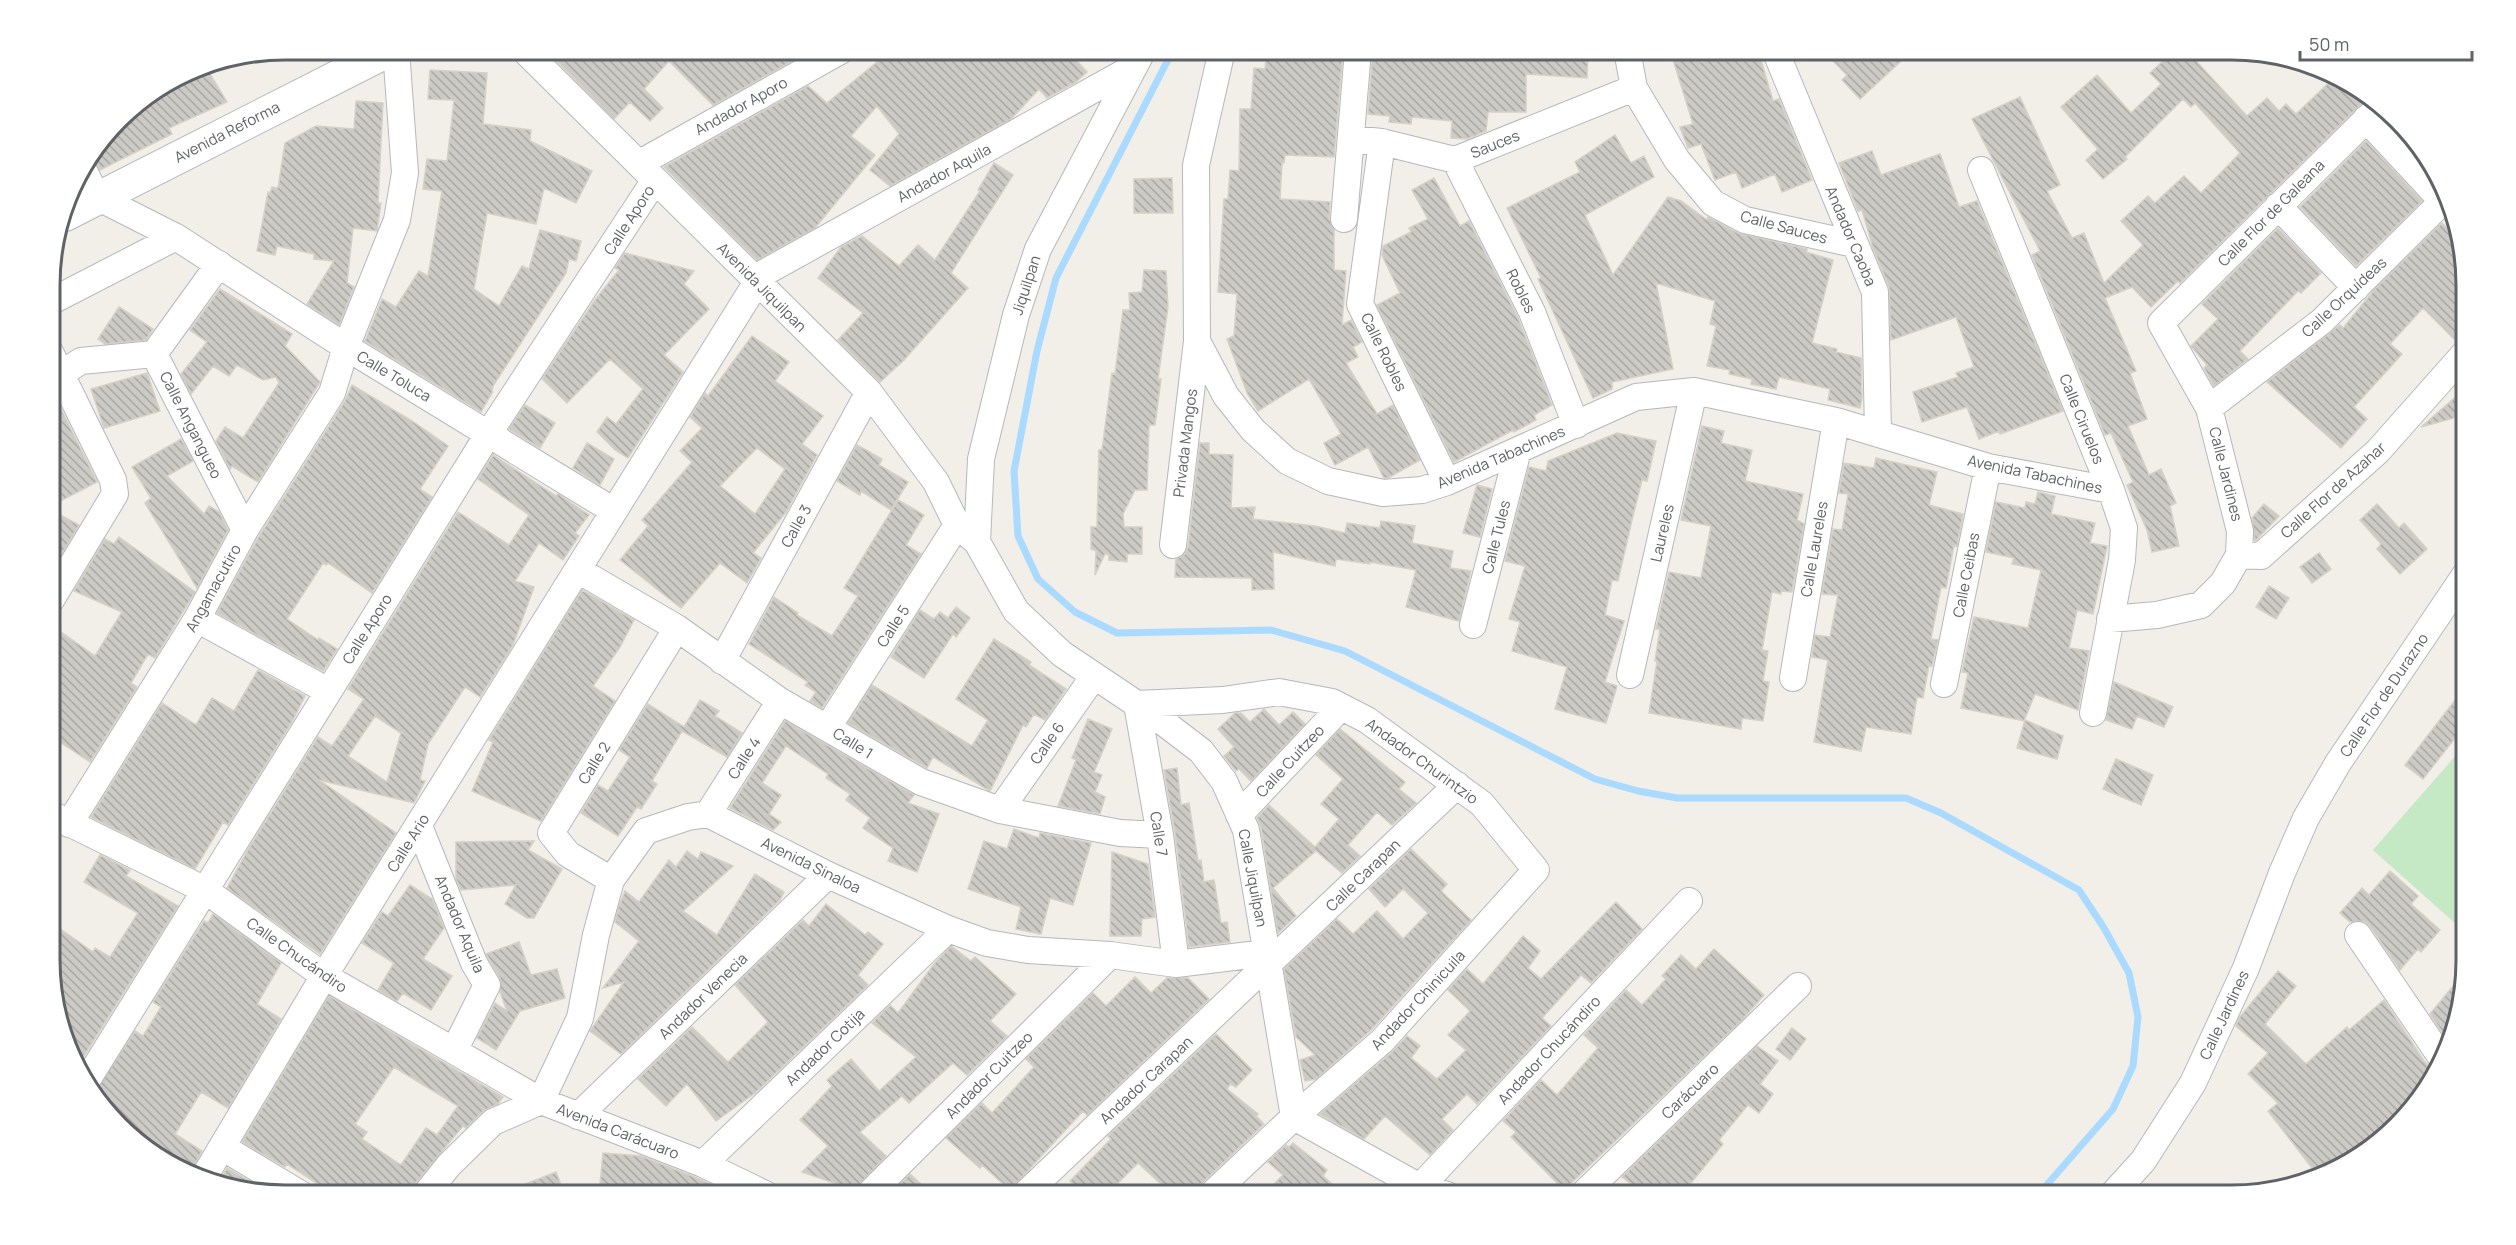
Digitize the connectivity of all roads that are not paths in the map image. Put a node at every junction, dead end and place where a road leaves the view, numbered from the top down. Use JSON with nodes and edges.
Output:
{"nodes":[{"id":1,"x":370,"y":60,"type":"edge"},
{"id":2,"x":397,"y":60,"type":"edge"},
{"id":3,"x":534,"y":60,"type":"edge"},
{"id":4,"x":826,"y":60,"type":"edge"},
{"id":5,"x":1135,"y":60,"type":"edge"},
{"id":6,"x":1137,"y":60,"type":"edge"},
{"id":7,"x":1220,"y":60,"type":"edge"},
{"id":8,"x":1357,"y":60,"type":"edge"},
{"id":9,"x":1629,"y":60,"type":"edge"},
{"id":10,"x":1779,"y":60,"type":"edge"},
{"id":11,"x":1634,"y":88,"type":"junction"},
{"id":12,"x":2374,"y":112,"type":"edge"},
{"id":13,"x":1351,"y":139,"type":"junction"},
{"id":14,"x":1382,"y":142,"type":"junction"},
{"id":15,"x":1455,"y":160,"type":"junction"},
{"id":16,"x":1981,"y":170,"type":"dead end"},
{"id":17,"x":648,"y":172,"type":"junction"},
{"id":18,"x":87,"y":177,"type":"edge"},
{"id":19,"x":2436,"y":191,"type":"edge"},
{"id":20,"x":97,"y":197,"type":"junction"},
{"id":21,"x":2441,"y":205,"type":"edge"},
{"id":22,"x":2278,"y":206,"type":"junction"},
{"id":23,"x":73,"y":210,"type":"edge"},
{"id":24,"x":1344,"y":219,"type":"dead end"},
{"id":25,"x":176,"y":237,"type":"junction"},
{"id":26,"x":1854,"y":244,"type":"junction"},
{"id":27,"x":219,"y":264,"type":"junction"},
{"id":28,"x":755,"y":280,"type":"junction"},
{"id":29,"x":2356,"y":288,"type":"junction"},
{"id":30,"x":60,"y":297,"type":"edge"},
{"id":31,"x":2161,"y":323,"type":"joint"},
{"id":32,"x":1197,"y":341,"type":"junction"},
{"id":33,"x":346,"y":347,"type":"junction"},
{"id":34,"x":154,"y":354,"type":"junction"},
{"id":35,"x":60,"y":362,"type":"edge"},
{"id":36,"x":2456,"y":363,"type":"edge"},
{"id":37,"x":60,"y":370,"type":"edge"},
{"id":38,"x":869,"y":392,"type":"junction"},
{"id":39,"x":1694,"y":392,"type":"junction"},
{"id":40,"x":2210,"y":408,"type":"junction"},
{"id":41,"x":1836,"y":421,"type":"junction"},
{"id":42,"x":1576,"y":425,"type":"junction"},
{"id":43,"x":1878,"y":432,"type":"junction"},
{"id":44,"x":489,"y":433,"type":"junction"},
{"id":45,"x":1518,"y":450,"type":"junction"},
{"id":46,"x":1988,"y":467,"type":"junction"},
{"id":47,"x":1447,"y":482,"type":"junction"},
{"id":48,"x":2112,"y":490,"type":"junction"},
{"id":49,"x":614,"y":511,"type":"junction"},
{"id":50,"x":957,"y":525,"type":"junction"},
{"id":51,"x":245,"y":530,"type":"junction"},
{"id":52,"x":977,"y":542,"type":"junction"},
{"id":53,"x":1173,"y":545,"type":"dead end"},
{"id":54,"x":2239,"y":555,"type":"junction"},
{"id":55,"x":578,"y":570,"type":"junction"},
{"id":56,"x":60,"y":585,"type":"edge"},
{"id":57,"x":2456,"y":588,"type":"edge"},
{"id":58,"x":196,"y":619,"type":"junction"},
{"id":59,"x":2110,"y":619,"type":"junction"},
{"id":60,"x":1473,"y":625,"type":"dead end"},
{"id":61,"x":677,"y":628,"type":"junction"},
{"id":62,"x":722,"y":661,"type":"junction"},
{"id":63,"x":1630,"y":675,"type":"dead end"},
{"id":64,"x":1094,"y":676,"type":"junction"},
{"id":65,"x":1793,"y":678,"type":"dead end"},
{"id":66,"x":1944,"y":684,"type":"dead end"},
{"id":67,"x":328,"y":691,"type":"junction"},
{"id":68,"x":780,"y":701,"type":"junction"},
{"id":69,"x":1137,"y":704,"type":"junction"},
{"id":70,"x":1341,"y":707,"type":"junction"},
{"id":71,"x":2093,"y":713,"type":"dead end"},
{"id":72,"x":828,"y":727,"type":"junction"},
{"id":73,"x":1457,"y":784,"type":"junction"},
{"id":74,"x":1000,"y":810,"type":"junction"},
{"id":75,"x":708,"y":814,"type":"junction"},
{"id":76,"x":1239,"y":815,"type":"junction"},
{"id":77,"x":2306,"y":818,"type":"joint"},
{"id":78,"x":60,"y":819,"type":"edge"},
{"id":79,"x":419,"y":826,"type":"junction"},
{"id":80,"x":1160,"y":836,"type":"junction"},
{"id":81,"x":1536,"y":870,"type":"joint"},
{"id":82,"x":828,"y":875,"type":"junction"},
{"id":83,"x":611,"y":880,"type":"junction"},
{"id":84,"x":205,"y":890,"type":"junction"},
{"id":85,"x":1689,"y":901,"type":"dead end"},
{"id":86,"x":948,"y":929,"type":"junction"},
{"id":87,"x":2358,"y":935,"type":"dead end"},
{"id":88,"x":1110,"y":955,"type":"junction"},
{"id":89,"x":1267,"y":959,"type":"junction"},
{"id":90,"x":1176,"y":964,"type":"junction"},
{"id":91,"x":324,"y":976,"type":"junction"},
{"id":92,"x":1798,"y":987,"type":"dead end"},
{"id":93,"x":454,"y":1051,"type":"junction"},
{"id":94,"x":2437,"y":1051,"type":"edge"},
{"id":95,"x":91,"y":1074,"type":"edge"},
{"id":96,"x":541,"y":1101,"type":"junction"},
{"id":97,"x":578,"y":1116,"type":"junction"},
{"id":98,"x":1294,"y":1117,"type":"junction"},
{"id":99,"x":222,"y":1147,"type":"junction"},
{"id":100,"x":703,"y":1164,"type":"junction"},
{"id":101,"x":208,"y":1171,"type":"edge"},
{"id":102,"x":285,"y":1185,"type":"edge"},
{"id":103,"x":434,"y":1185,"type":"edge"},
{"id":104,"x":746,"y":1185,"type":"edge"},
{"id":105,"x":878,"y":1185,"type":"edge"},
{"id":106,"x":1034,"y":1185,"type":"edge"},
{"id":107,"x":1222,"y":1185,"type":"edge"},
{"id":108,"x":1403,"y":1185,"type":"edge"},
{"id":109,"x":1419,"y":1185,"type":"edge"},
{"id":110,"x":1592,"y":1185,"type":"edge"},
{"id":111,"x":2121,"y":1185,"type":"edge"}],
"edges":[{"from":1,"to":20,"type":"street","name":"Avenida Reforma"},
{"from":2,"to":33,"type":"street","name":"Angamacutiro"},
{"from":3,"to":17,"type":"street","name":"Avenida Jiquilpan"},
{"from":4,"to":17,"type":"street","name":"Andador Aporo"},
{"from":5,"to":28,"type":"street","name":"Andador Aquila"},
{"from":6,"to":52,"type":"street","name":"Jiquilpan"},
{"from":7,"to":32,"type":"street","name":"Avenida Tabachines"},
{"from":8,"to":13,"type":"street"},
{"from":9,"to":11,"type":"street"},
{"from":10,"to":26,"type":"street","name":"Andador Caoba"},
{"from":11,"to":15,"type":"street","name":"Sauces"},
{"from":11,"to":26,"type":"street","name":"Calle Sauces"},
{"from":12,"to":19,"type":"street"},
{"from":12,"to":22,"type":"street","name":"Calle Flor de Galeana"},
{"from":13,"to":14,"type":"street","name":"Sauces"},
{"from":13,"to":24,"type":"street"},
{"from":14,"to":15,"type":"street","name":"Sauces"},
{"from":14,"to":47,"type":"street","name":"Calle Robles"},
{"from":15,"to":42,"type":"street","name":"Robles"},
{"from":16,"to":48,"type":"street","name":"Calle Ciruelos"},
{"from":17,"to":28,"type":"street","name":"Avenida Jiquilpan"},
{"from":17,"to":44,"type":"street","name":"Calle Aporo"},
{"from":18,"to":20,"type":"street"},
{"from":20,"to":23,"type":"street","name":"Avenida Reforma"},
{"from":20,"to":25,"type":"street","name":"Calle Toluca"},
{"from":21,"to":29,"type":"street","name":"Calle Orquídeas"},
{"from":22,"to":29,"type":"street"},
{"from":22,"to":31,"type":"street","name":"Calle Flor de Galeana"},
{"from":25,"to":27,"type":"street","name":"Calle Toluca"},
{"from":25,"to":30,"type":"street"},
{"from":26,"to":43,"type":"street","name":"Andador Caoba"},
{"from":27,"to":33,"type":"street","name":"Calle Toluca"},
{"from":27,"to":34,"type":"street","name":"Calle Angangueo"},
{"from":28,"to":38,"type":"street","name":"Avenida Jiquilpan"},
{"from":28,"to":49,"type":"street","name":"Andador Aquila"},
{"from":29,"to":40,"type":"street","name":"Calle Orquídeas"},
{"from":31,"to":40,"type":"street","name":"Calle Jardines"},
{"from":32,"to":47,"type":"street","name":"Avenida Tabachines"},
{"from":32,"to":53,"type":"street","name":"Privada Mangos"},
{"from":33,"to":44,"type":"street","name":"Calle Toluca"},
{"from":33,"to":51,"type":"street","name":"Angamacutiro"},
{"from":34,"to":35,"type":"street"},
{"from":34,"to":51,"type":"street","name":"Calle Angangueo"},
{"from":36,"to":54,"type":"street","name":"Calle Flor de Azahar"},
{"from":37,"to":56,"type":"street"},
{"from":38,"to":50,"type":"street","name":"Avenida Jiquilpan"},
{"from":38,"to":62,"type":"street","name":"Calle 3"},
{"from":39,"to":41,"type":"street","name":"Avenida Tabachines"},
{"from":39,"to":42,"type":"street","name":"Avenida Tabachines"},
{"from":39,"to":63,"type":"street","name":"Laureles"},
{"from":40,"to":54,"type":"street","name":"Calle Jardines"},
{"from":41,"to":43,"type":"street","name":"Avenida Tabachines"},
{"from":41,"to":65,"type":"street","name":"Calle Laureles"},
{"from":42,"to":45,"type":"street","name":"Avenida Tabachines"},
{"from":43,"to":46,"type":"street","name":"Avenida Tabachines"},
{"from":44,"to":49,"type":"street","name":"Calle Toluca"},
{"from":44,"to":67,"type":"street","name":"Calle Aporo"},
{"from":45,"to":47,"type":"street","name":"Avenida Tabachines"},
{"from":45,"to":60,"type":"street","name":"Calle Tules"},
{"from":46,"to":48,"type":"street","name":"Avenida Tabachines"},
{"from":46,"to":66,"type":"street","name":"Calle Ceibas"},
{"from":48,"to":59,"type":"street","name":"Calle Ciruelos"},
{"from":49,"to":55,"type":"street","name":"Calle Ario"},
{"from":50,"to":52,"type":"street","name":"Avenida Jiquilpan"},
{"from":50,"to":72,"type":"street","name":"Calle 5"},
{"from":51,"to":58,"type":"street","name":"Angamacutiro"},
{"from":52,"to":64,"type":"street","name":"Calle Jiquilpan"},
{"from":54,"to":59,"type":"street"},
{"from":55,"to":61,"type":"street","name":"Calle 1"},
{"from":55,"to":79,"type":"street","name":"Calle Ario"},
{"from":57,"to":77,"type":"street","name":"Calle Flor de Durazno"},
{"from":58,"to":67,"type":"street"},
{"from":58,"to":78,"type":"street","name":"Angamacutiro"},
{"from":59,"to":71,"type":"street","name":"Calle Ciruelos"},
{"from":61,"to":62,"type":"street","name":"Calle 1"},
{"from":61,"to":83,"type":"street","name":"Calle 2"},
{"from":62,"to":68,"type":"street","name":"Calle 1"},
{"from":64,"to":69,"type":"street","name":"Calle Jiquilpan"},
{"from":64,"to":74,"type":"street","name":"Calle 6"},
{"from":67,"to":84,"type":"street","name":"Calle Aporo"},
{"from":68,"to":72,"type":"street","name":"Calle 1"},
{"from":68,"to":75,"type":"street","name":"Calle 4"},
{"from":69,"to":70,"type":"street","name":"Andador Churintzio"},
{"from":69,"to":76,"type":"street","name":"Calle Jiquilpan"},
{"from":69,"to":80,"type":"street","name":"Calle 7"},
{"from":70,"to":73,"type":"street","name":"Andador Churintzio"},
{"from":70,"to":76,"type":"street","name":"Calle Cuitzeo"},
{"from":72,"to":74,"type":"street","name":"Calle 1"},
{"from":73,"to":81,"type":"street","name":"Andador Churintzio"},
{"from":73,"to":89,"type":"street","name":"Calle Carapan"},
{"from":74,"to":80,"type":"street","name":"Calle 1"},
{"from":75,"to":82,"type":"street","name":"Avenida Sinaloa"},
{"from":75,"to":83,"type":"street"},
{"from":76,"to":89,"type":"street","name":"Calle Jiquilpan"},
{"from":77,"to":111,"type":"street","name":"Calle Jardines"},
{"from":78,"to":84,"type":"street","name":"Calle Chucándiro"},
{"from":79,"to":91,"type":"street","name":"Calle Ario"},
{"from":79,"to":93,"type":"street","name":"Andador Aquila"},
{"from":80,"to":90,"type":"street","name":"Calle 7"},
{"from":81,"to":98,"type":"street","name":"Andador Chinicuila"},
{"from":82,"to":86,"type":"street","name":"Avenida Sinaloa"},
{"from":82,"to":97,"type":"street","name":"Andador Venecia"},
{"from":83,"to":96,"type":"street"},
{"from":84,"to":91,"type":"street","name":"Calle Chucándiro"},
{"from":84,"to":95,"type":"street","name":"Calle Aporo"},
{"from":85,"to":109,"type":"street","name":"Andador Chucándiro"},
{"from":86,"to":88,"type":"street","name":"Avenida Sinaloa"},
{"from":86,"to":100,"type":"street","name":"Andador Cotija"},
{"from":87,"to":94,"type":"street"},
{"from":88,"to":90,"type":"street","name":"Avenida Sinaloa"},
{"from":88,"to":105,"type":"street","name":"Andador Cuitzeo"},
{"from":89,"to":90,"type":"street","name":"Avenida Sinaloa"},
{"from":89,"to":98,"type":"street","name":"Calle Jiquilpan"},
{"from":89,"to":106,"type":"street","name":"Andador Carapan"},
{"from":91,"to":93,"type":"street","name":"Calle Chucándiro"},
{"from":91,"to":99,"type":"street","name":"Calle Ario"},
{"from":92,"to":110,"type":"street","name":"Carácuaro"},
{"from":93,"to":96,"type":"street","name":"Calle Chucándiro"},
{"from":96,"to":97,"type":"street","name":"Avenida Carácuaro"},
{"from":96,"to":103,"type":"street","name":"Avenida Carácuaro"},
{"from":97,"to":100,"type":"street","name":"Avenida Carácuaro"},
{"from":98,"to":107,"type":"street","name":"Andador Chinicuila"},
{"from":98,"to":108,"type":"street"},
{"from":99,"to":101,"type":"street","name":"Calle Ario"},
{"from":99,"to":102,"type":"street"},
{"from":100,"to":104,"type":"street","name":"Avenida Carácuaro"}]}
